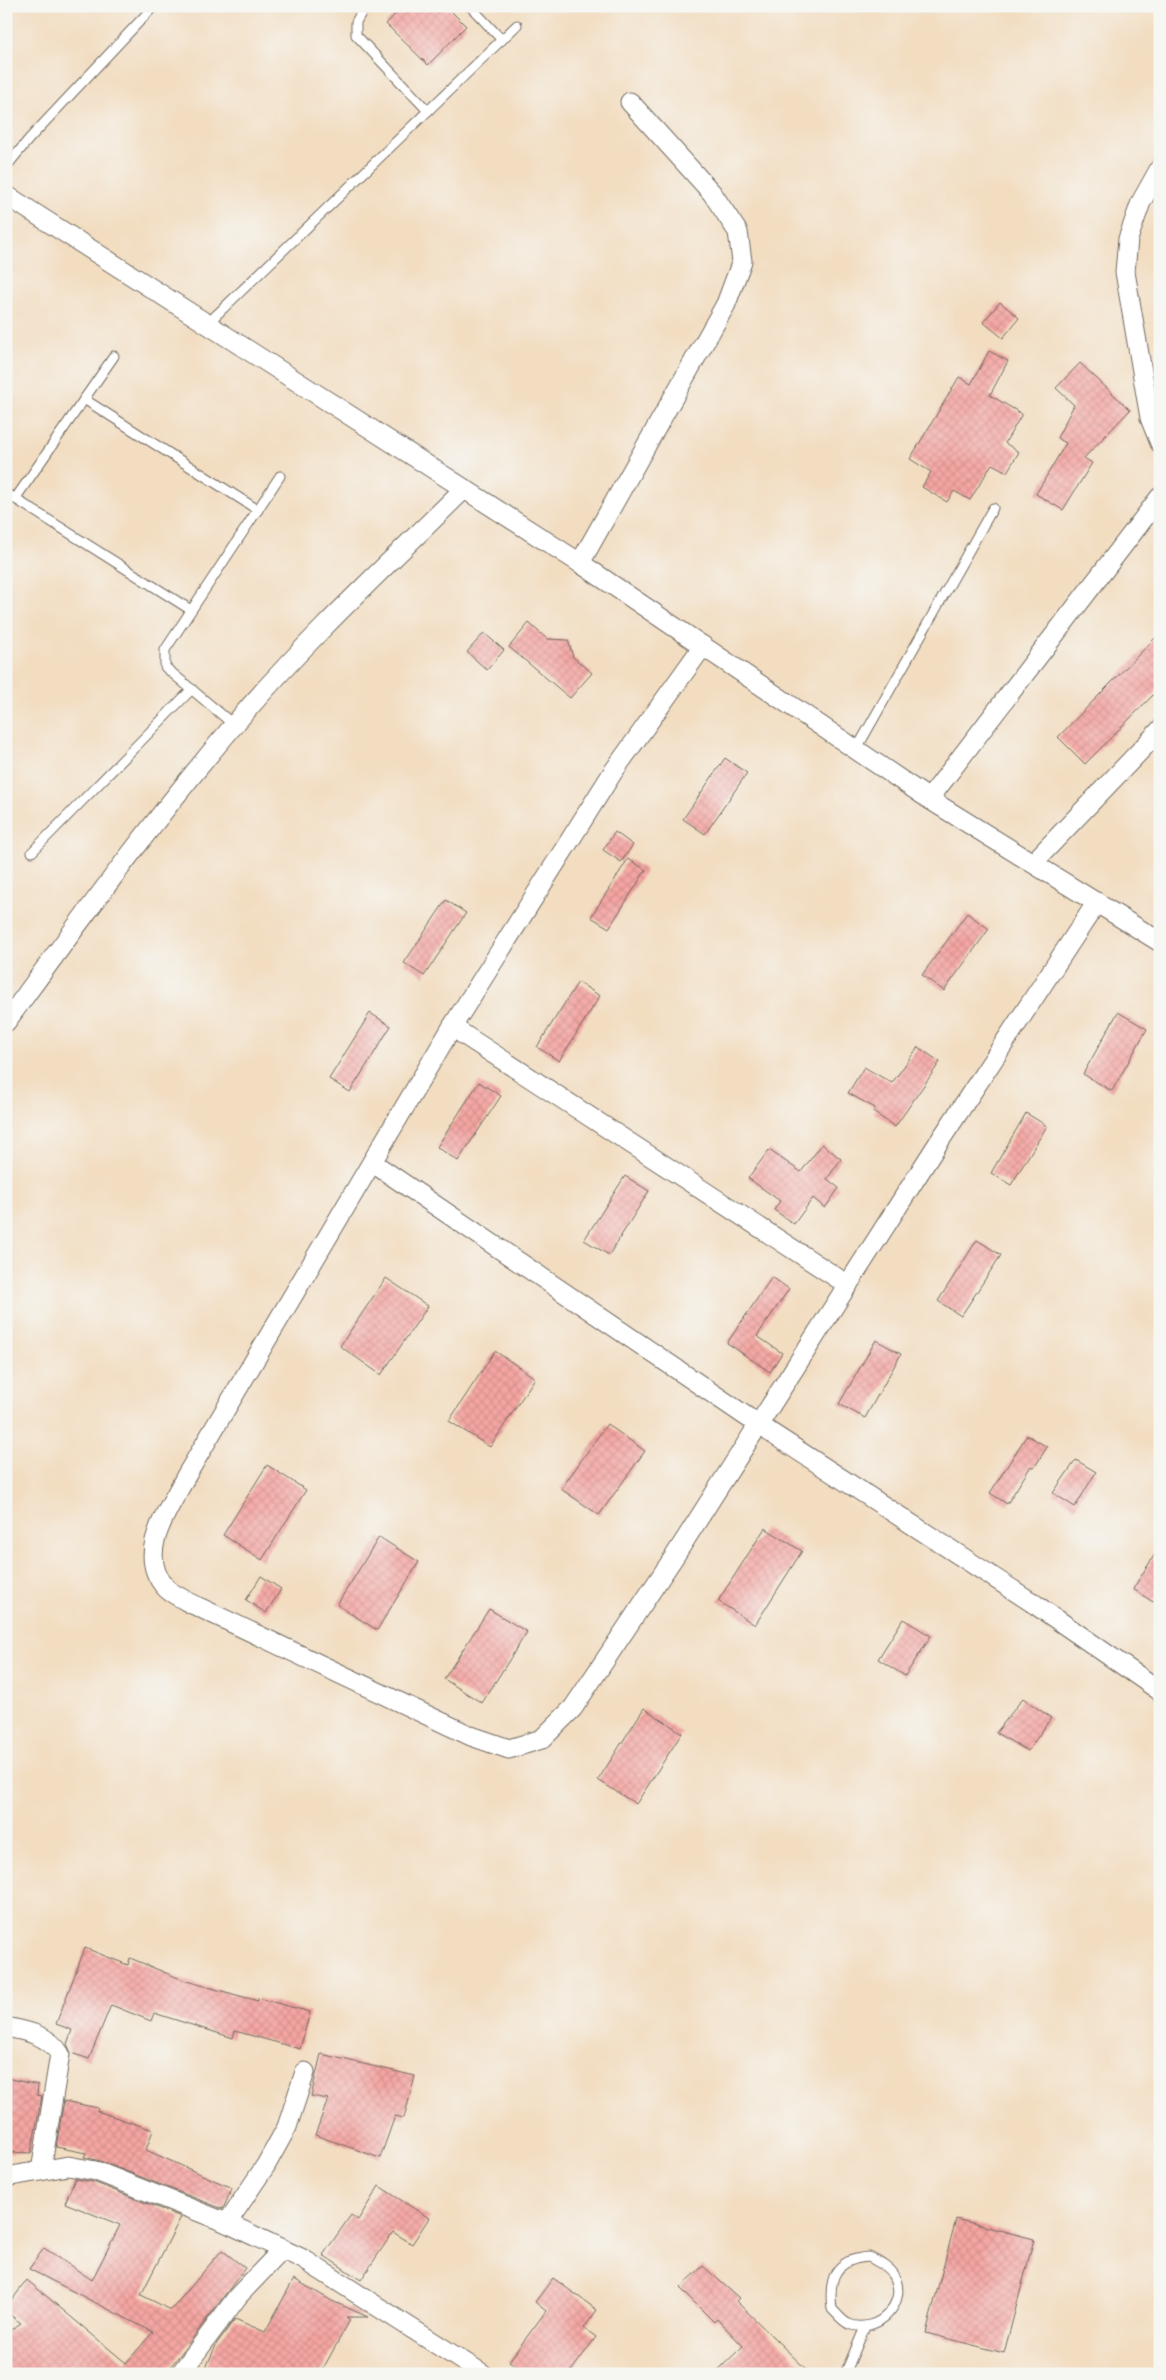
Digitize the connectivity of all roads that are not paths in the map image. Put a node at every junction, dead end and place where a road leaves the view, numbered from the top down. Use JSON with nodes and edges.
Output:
{"nodes":[{"id":1,"x":154,"y":6,"type":"edge"},
{"id":2,"x":365,"y":6,"type":"edge"},
{"id":3,"x":470,"y":6,"type":"edge"},
{"id":4,"x":517,"y":25,"type":"dead end"},
{"id":5,"x":502,"y":40,"type":"junction"},
{"id":6,"x":630,"y":102,"type":"dead end"},
{"id":7,"x":428,"y":111,"type":"junction"},
{"id":8,"x":6,"y":167,"type":"edge"},
{"id":9,"x":1160,"y":168,"type":"edge"},
{"id":10,"x":6,"y":195,"type":"edge"},
{"id":11,"x":207,"y":324,"type":"junction"},
{"id":12,"x":114,"y":356,"type":"dead end"},
{"id":13,"x":84,"y":399,"type":"junction"},
{"id":14,"x":1160,"y":443,"type":"edge"},
{"id":15,"x":280,"y":476,"type":"dead end"},
{"id":16,"x":464,"y":489,"type":"junction"},
{"id":17,"x":6,"y":493,"type":"edge"},
{"id":18,"x":1160,"y":497,"type":"edge"},
{"id":19,"x":15,"y":498,"type":"junction"},
{"id":20,"x":993,"y":508,"type":"dead end"},
{"id":21,"x":258,"y":510,"type":"junction"},
{"id":22,"x":580,"y":563,"type":"junction"},
{"id":23,"x":191,"y":610,"type":"junction"},
{"id":24,"x":704,"y":646,"type":"junction"},
{"id":25,"x":192,"y":689,"type":"junction"},
{"id":26,"x":234,"y":725,"type":"junction"},
{"id":27,"x":1160,"y":730,"type":"edge"},
{"id":28,"x":856,"y":750,"type":"junction"},
{"id":29,"x":929,"y":799,"type":"junction"},
{"id":30,"x":32,"y":852,"type":"dead end"},
{"id":31,"x":1033,"y":863,"type":"junction"},
{"id":32,"x":1097,"y":902,"type":"junction"},
{"id":33,"x":1160,"y":942,"type":"edge"},
{"id":34,"x":6,"y":1022,"type":"edge"},
{"id":35,"x":452,"y":1027,"type":"junction"},
{"id":36,"x":373,"y":1163,"type":"junction"},
{"id":37,"x":848,"y":1285,"type":"junction"},
{"id":38,"x":759,"y":1425,"type":"junction"},
{"id":39,"x":1160,"y":1691,"type":"edge"},
{"id":40,"x":6,"y":2026,"type":"edge"},
{"id":41,"x":304,"y":2072,"type":"dead end"},
{"id":42,"x":41,"y":2171,"type":"junction"},
{"id":43,"x":6,"y":2177,"type":"edge"},
{"id":44,"x":227,"y":2223,"type":"junction"},
{"id":45,"x":283,"y":2249,"type":"junction"},
{"id":46,"x":865,"y":2327,"type":"junction"},
{"id":47,"x":180,"y":2374,"type":"edge"},
{"id":48,"x":483,"y":2374,"type":"edge"},
{"id":49,"x":845,"y":2374,"type":"edge"}],
"edges":[{"from":1,"to":8,"type":"lane"},
{"from":2,"to":7,"type":"lane"},
{"from":3,"to":5,"type":"lane"},
{"from":4,"to":5,"type":"lane"},
{"from":5,"to":7,"type":"lane"},
{"from":6,"to":22,"type":"street"},
{"from":7,"to":11,"type":"lane"},
{"from":9,"to":14,"type":"street"},
{"from":10,"to":11,"type":"street"},
{"from":11,"to":16,"type":"street"},
{"from":12,"to":13,"type":"lane"},
{"from":13,"to":19,"type":"lane"},
{"from":13,"to":21,"type":"lane"},
{"from":15,"to":21,"type":"lane"},
{"from":16,"to":22,"type":"street"},
{"from":16,"to":26,"type":"street"},
{"from":17,"to":19,"type":"lane"},
{"from":18,"to":29,"type":"street"},
{"from":19,"to":23,"type":"lane"},
{"from":20,"to":28,"type":"lane"},
{"from":21,"to":23,"type":"lane"},
{"from":22,"to":24,"type":"street"},
{"from":23,"to":25,"type":"lane"},
{"from":24,"to":28,"type":"street"},
{"from":24,"to":35,"type":"street"},
{"from":25,"to":26,"type":"lane"},
{"from":25,"to":30,"type":"lane"},
{"from":26,"to":34,"type":"street"},
{"from":27,"to":31,"type":"street"},
{"from":28,"to":29,"type":"street"},
{"from":29,"to":31,"type":"street"},
{"from":31,"to":32,"type":"street"},
{"from":32,"to":33,"type":"street"},
{"from":32,"to":37,"type":"street"},
{"from":35,"to":36,"type":"street"},
{"from":35,"to":37,"type":"street"},
{"from":36,"to":38,"type":"street"},
{"from":36,"to":38,"type":"street"},
{"from":37,"to":38,"type":"street"},
{"from":38,"to":39,"type":"street"},
{"from":40,"to":42,"type":"street"},
{"from":41,"to":44,"type":"street"},
{"from":42,"to":43,"type":"street"},
{"from":42,"to":44,"type":"street"},
{"from":44,"to":45,"type":"street"},
{"from":45,"to":47,"type":"street"},
{"from":45,"to":48,"type":"street"},
{"from":46,"to":46,"type":"lane"},
{"from":46,"to":49,"type":"lane"}]}
